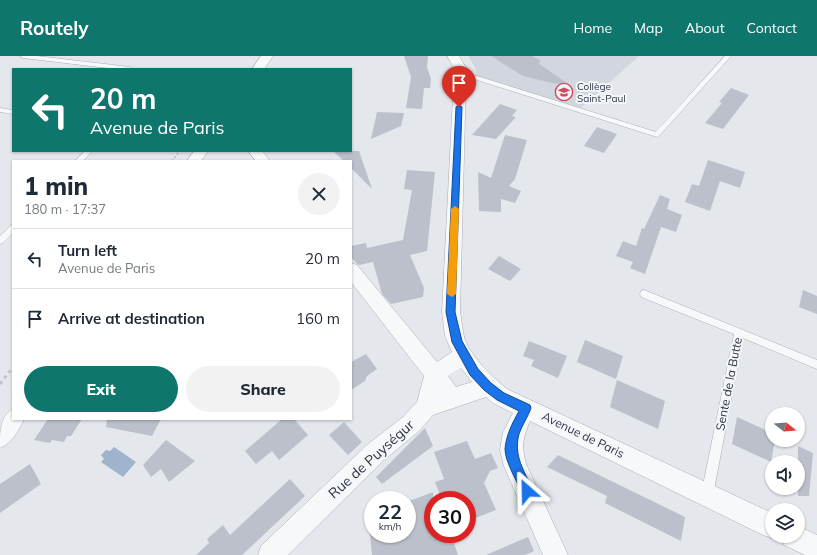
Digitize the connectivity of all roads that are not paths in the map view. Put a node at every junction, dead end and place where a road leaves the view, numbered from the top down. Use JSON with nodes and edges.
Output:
{"nodes":[{"id":1,"x":23,"y":56,"type":"edge"},
{"id":2,"x":267,"y":56,"type":"edge"},
{"id":3,"x":453,"y":56,"type":"edge"},
{"id":4,"x":728,"y":56,"type":"edge"},
{"id":5,"x":122,"y":68,"type":"edge"},
{"id":6,"x":259,"y":68,"type":"edge"},
{"id":7,"x":460,"y":76,"type":"junction"},
{"id":8,"x":0,"y":110,"type":"edge"},
{"id":9,"x":12,"y":112,"type":"edge"},
{"id":10,"x":89,"y":152,"type":"edge"},
{"id":11,"x":256,"y":152,"type":"edge"},
{"id":12,"x":80,"y":160,"type":"edge"},
{"id":13,"x":262,"y":160,"type":"edge"},
{"id":14,"x":12,"y":229,"type":"edge"},
{"id":15,"x":0,"y":241,"type":"edge"},
{"id":16,"x":352,"y":271,"type":"edge"},
{"id":17,"x":644,"y":294,"type":"dead end"},
{"id":18,"x":739,"y":332,"type":"junction"},
{"id":19,"x":464,"y":355,"type":"junction"},
{"id":20,"x":817,"y":365,"type":"edge"},
{"id":21,"x":435,"y":374,"type":"junction"},
{"id":22,"x":487,"y":387,"type":"junction"},
{"id":23,"x":452,"y":398,"type":"junction"},
{"id":24,"x":426,"y":407,"type":"junction"},
{"id":25,"x":526,"y":408,"type":"junction"},
{"id":26,"x":12,"y":420,"type":"edge"},
{"id":27,"x":0,"y":437,"type":"edge"},
{"id":28,"x":707,"y":495,"type":"junction"},
{"id":29,"x":765,"y":523,"type":"edge"},
{"id":30,"x":805,"y":542,"type":"edge"},
{"id":31,"x":817,"y":548,"type":"edge"},
{"id":32,"x":270,"y":555,"type":"edge"},
{"id":33,"x":556,"y":555,"type":"edge"}],
"edges":[{"from":1,"to":5,"type":"lane"},
{"from":2,"to":6,"type":"street"},
{"from":3,"to":7,"type":"street","name":"Avenue de Paris"},
{"from":4,"to":7,"type":"lane"},
{"from":7,"to":19,"type":"street","name":"Avenue de Paris"},
{"from":8,"to":9,"type":"lane"},
{"from":10,"to":12,"type":"lane"},
{"from":11,"to":13,"type":"street"},
{"from":14,"to":15,"type":"lane"},
{"from":16,"to":21,"type":"street"},
{"from":17,"to":18,"type":"lane"},
{"from":18,"to":20,"type":"lane","name":"Sente de la Butte"},
{"from":18,"to":28,"type":"lane","name":"Sente de la Butte"},
{"from":19,"to":21,"type":"street"},
{"from":19,"to":22,"type":"street","name":"Avenue de Paris"},
{"from":21,"to":23,"type":"street"},
{"from":21,"to":24,"type":"street"},
{"from":22,"to":23,"type":"street","name":"Rue de Puységur"},
{"from":22,"to":25,"type":"street","name":"Avenue de Paris"},
{"from":23,"to":24,"type":"street","name":"Rue de Puységur"},
{"from":24,"to":32,"type":"street","name":"Rue de Puységur"},
{"from":25,"to":28,"type":"street","name":"Avenue de Paris"},
{"from":25,"to":33,"type":"street"},
{"from":26,"to":27,"type":"street"},
{"from":28,"to":29,"type":"street","name":"Avenue de Paris"},
{"from":30,"to":31,"type":"street"}]}
